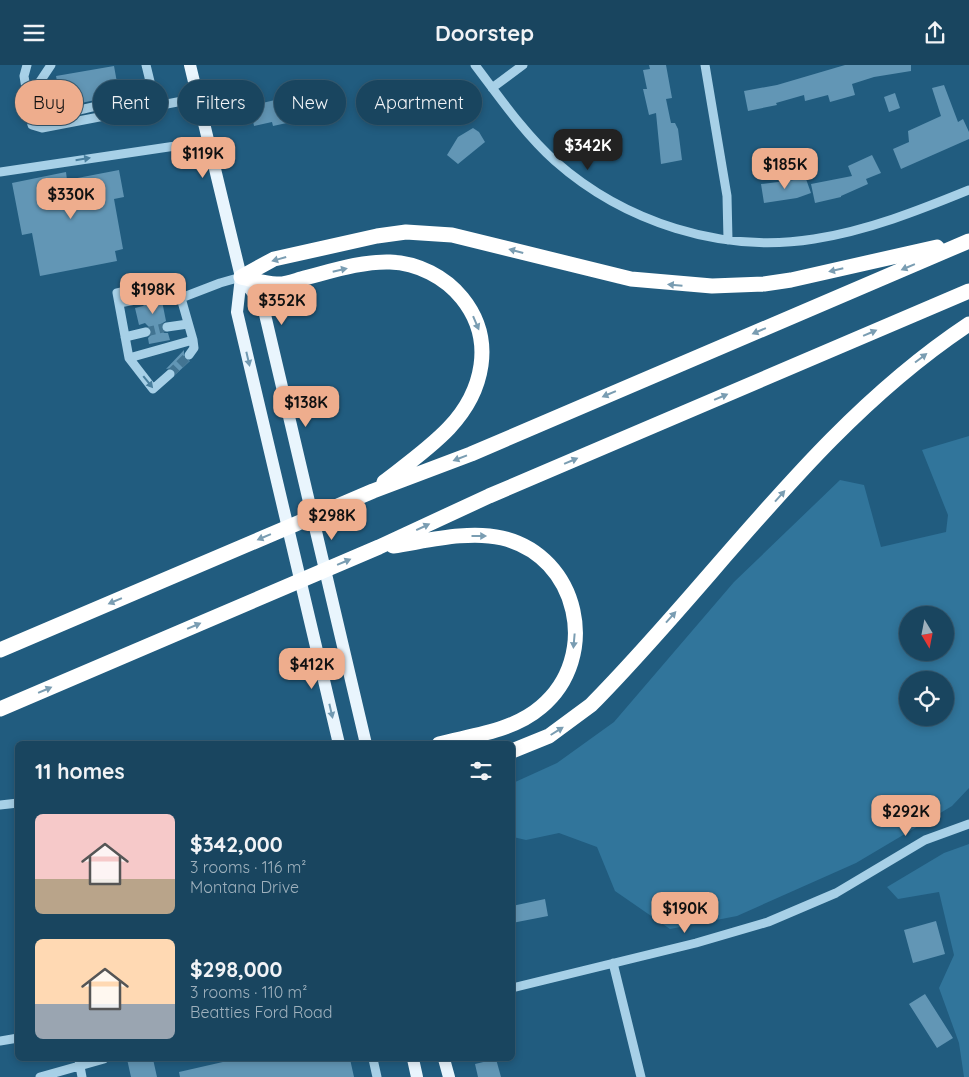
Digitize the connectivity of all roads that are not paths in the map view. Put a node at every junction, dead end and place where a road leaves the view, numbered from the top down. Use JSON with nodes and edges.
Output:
{"nodes":[{"id":1,"x":27,"y":65,"type":"edge"},
{"id":2,"x":51,"y":65,"type":"edge"},
{"id":3,"x":146,"y":65,"type":"edge"},
{"id":4,"x":190,"y":65,"type":"edge"},
{"id":5,"x":475,"y":65,"type":"edge"},
{"id":6,"x":523,"y":65,"type":"edge"},
{"id":7,"x":707,"y":65,"type":"edge"},
{"id":8,"x":150,"y":80,"type":"edge"},
{"id":9,"x":194,"y":80,"type":"edge"},
{"id":10,"x":492,"y":88,"type":"junction"},
{"id":11,"x":93,"y":108,"type":"edge"},
{"id":12,"x":93,"y":119,"type":"edge"},
{"id":13,"x":204,"y":125,"type":"edge"},
{"id":14,"x":208,"y":141,"type":"junction"},
{"id":15,"x":0,"y":172,"type":"edge"},
{"id":16,"x":969,"y":190,"type":"edge"},
{"id":17,"x":728,"y":240,"type":"junction"},
{"id":18,"x":969,"y":240,"type":"edge"},
{"id":19,"x":241,"y":277,"type":"junction"},
{"id":20,"x":159,"y":284,"type":"tunnel mouth"},
{"id":21,"x":139,"y":288,"type":"tunnel mouth"},
{"id":22,"x":969,"y":291,"type":"edge"},
{"id":23,"x":161,"y":295,"type":"tunnel mouth"},
{"id":24,"x":180,"y":296,"type":"junction"},
{"id":25,"x":141,"y":299,"type":"tunnel mouth"},
{"id":26,"x":119,"y":303,"type":"junction"},
{"id":27,"x":188,"y":324,"type":"junction"},
{"id":28,"x":969,"y":324,"type":"edge"},
{"id":29,"x":167,"y":327,"type":"tunnel mouth"},
{"id":30,"x":146,"y":332,"type":"tunnel mouth"},
{"id":31,"x":125,"y":337,"type":"junction"},
{"id":32,"x":193,"y":340,"type":"junction"},
{"id":33,"x":189,"y":355,"type":"tunnel mouth"},
{"id":34,"x":129,"y":358,"type":"junction"},
{"id":35,"x":170,"y":374,"type":"tunnel mouth"},
{"id":36,"x":373,"y":491,"type":"junction"},
{"id":37,"x":379,"y":547,"type":"junction"},
{"id":38,"x":0,"y":650,"type":"edge"},
{"id":39,"x":0,"y":709,"type":"edge"},
{"id":40,"x":338,"y":741,"type":"edge"},
{"id":41,"x":365,"y":741,"type":"edge"},
{"id":42,"x":450,"y":741,"type":"edge"},
{"id":43,"x":515,"y":750,"type":"edge"},
{"id":44,"x":15,"y":803,"type":"edge"},
{"id":45,"x":0,"y":805,"type":"edge"},
{"id":46,"x":969,"y":824,"type":"edge"},
{"id":47,"x":613,"y":963,"type":"junction"},
{"id":48,"x":515,"y":987,"type":"edge"},
{"id":49,"x":15,"y":1038,"type":"edge"},
{"id":50,"x":0,"y":1041,"type":"edge"},
{"id":51,"x":373,"y":1061,"type":"edge"},
{"id":52,"x":413,"y":1061,"type":"edge"},
{"id":53,"x":445,"y":1061,"type":"edge"},
{"id":54,"x":79,"y":1062,"type":"edge"},
{"id":55,"x":40,"y":1077,"type":"edge"},
{"id":56,"x":82,"y":1077,"type":"edge"},
{"id":57,"x":377,"y":1077,"type":"edge"},
{"id":58,"x":417,"y":1077,"type":"edge"},
{"id":59,"x":449,"y":1077,"type":"edge"},
{"id":60,"x":641,"y":1077,"type":"edge"}],
"edges":[{"from":1,"to":12,"type":"street"},
{"from":2,"to":11,"type":"street"},
{"from":3,"to":8,"type":"street"},
{"from":4,"to":9,"type":"main road"},
{"from":5,"to":10,"type":"street"},
{"from":6,"to":10,"type":"street"},
{"from":7,"to":17,"type":"street"},
{"from":10,"to":17,"type":"street"},
{"from":13,"to":14,"type":"main road"},
{"from":15,"to":14,"type":"street","one_way":true},
{"from":14,"to":19,"type":"main road"},
{"from":16,"to":17,"type":"street"},
{"from":18,"to":19,"type":"highway","one_way":true},
{"from":18,"to":36,"type":"highway","one_way":true},
{"from":19,"to":24,"type":"street"},
{"from":19,"to":36,"type":"highway","one_way":true},
{"from":19,"to":40,"type":"main road","one_way":true},
{"from":19,"to":41,"type":"main road"},
{"from":20,"to":24,"type":"street"},
{"from":21,"to":26,"type":"street"},
{"from":37,"to":22,"type":"highway","one_way":true},
{"from":23,"to":24,"type":"street"},
{"from":24,"to":27,"type":"street"},
{"from":25,"to":26,"type":"street"},
{"from":26,"to":31,"type":"street"},
{"from":27,"to":29,"type":"street"},
{"from":27,"to":32,"type":"street"},
{"from":43,"to":28,"type":"highway","one_way":true},
{"from":30,"to":31,"type":"street"},
{"from":31,"to":34,"type":"street"},
{"from":32,"to":33,"type":"street"},
{"from":32,"to":34,"type":"street"},
{"from":34,"to":35,"type":"street","one_way":true},
{"from":36,"to":38,"type":"highway","one_way":true},
{"from":39,"to":37,"type":"highway","one_way":true},
{"from":37,"to":42,"type":"highway","one_way":true},
{"from":44,"to":45,"type":"street"},
{"from":46,"to":47,"type":"street"},
{"from":47,"to":48,"type":"street"},
{"from":47,"to":60,"type":"street"},
{"from":49,"to":50,"type":"street"},
{"from":51,"to":57,"type":"street"},
{"from":52,"to":58,"type":"main road"},
{"from":53,"to":59,"type":"main road"},
{"from":54,"to":55,"type":"street"},
{"from":54,"to":56,"type":"street"}]}
